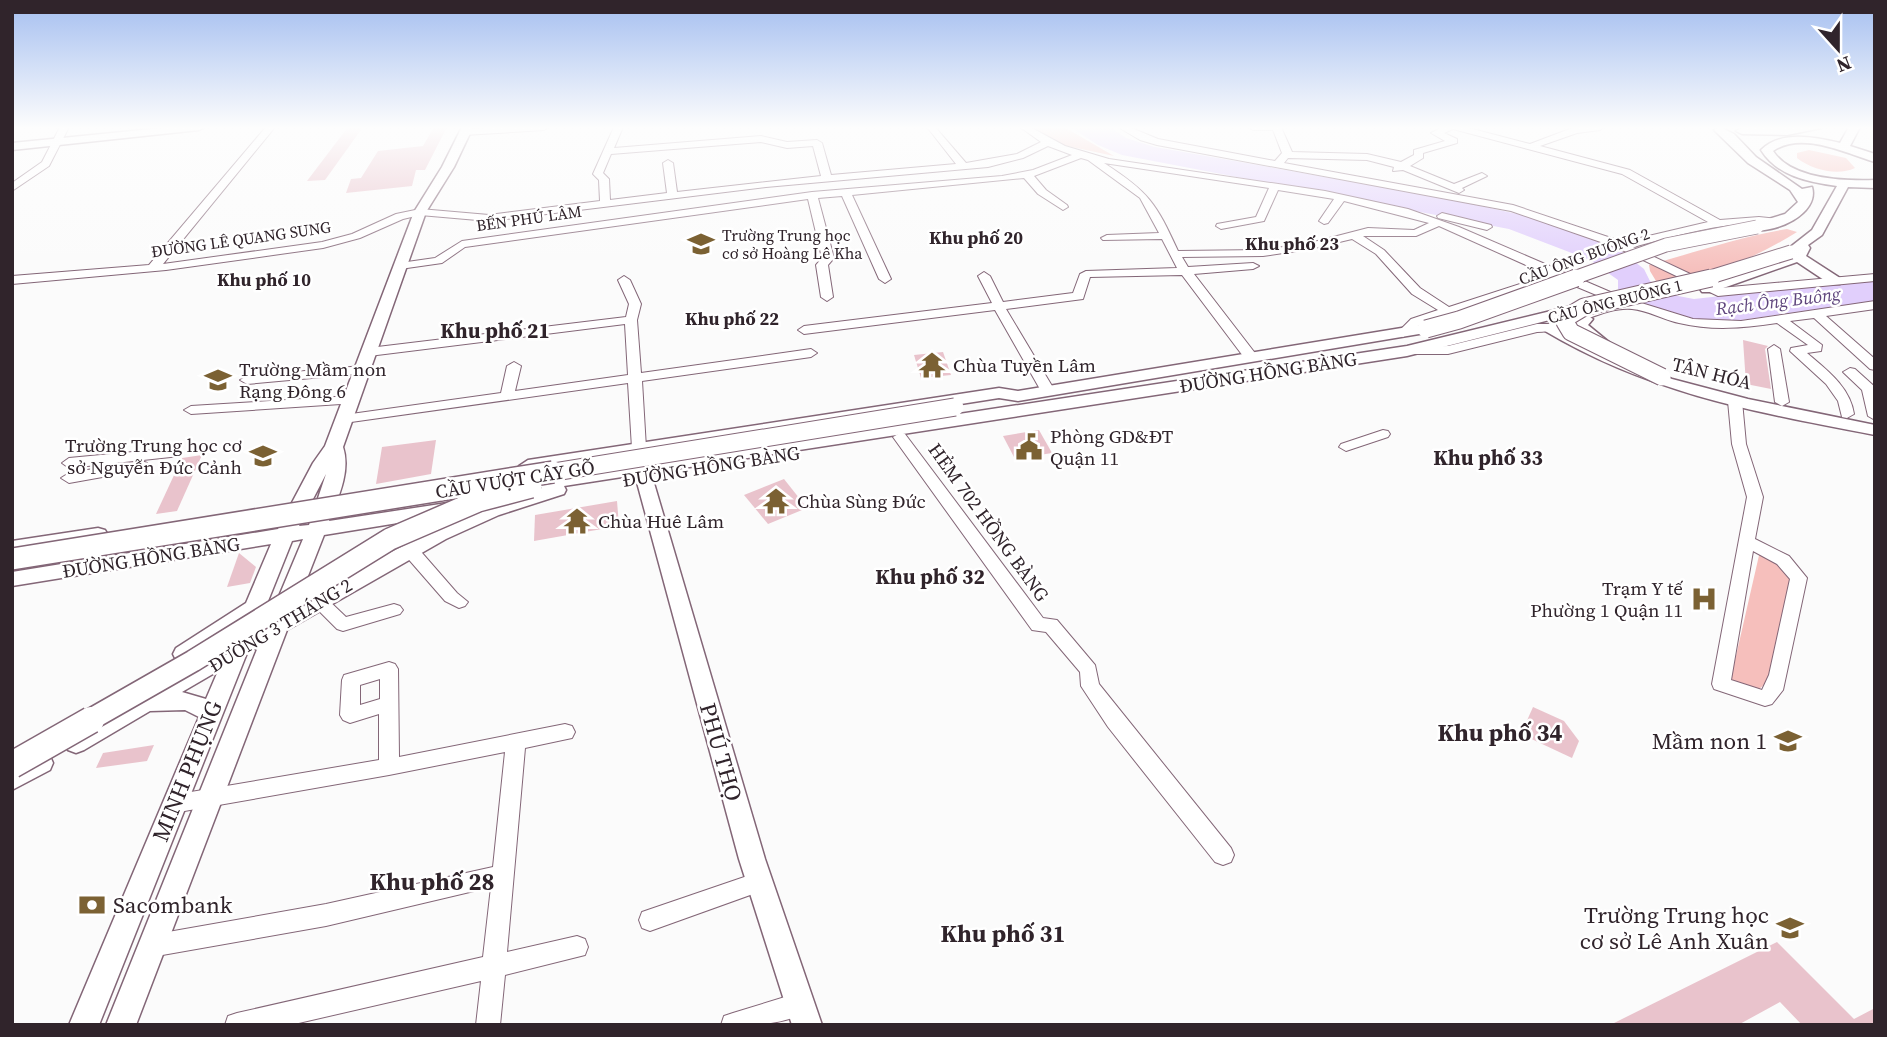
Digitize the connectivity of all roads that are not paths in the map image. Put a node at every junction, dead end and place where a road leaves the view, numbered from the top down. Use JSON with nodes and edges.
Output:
{"nodes":[{"id":1,"x":30,"y":175,"type":"edge"},
{"id":2,"x":230,"y":175,"type":"edge"},
{"id":3,"x":443,"y":175,"type":"edge"},
{"id":4,"x":600,"y":175,"type":"edge"},
{"id":5,"x":670,"y":175,"type":"edge"},
{"id":6,"x":845,"y":175,"type":"edge"},
{"id":7,"x":1024,"y":175,"type":"edge"},
{"id":8,"x":1027,"y":175,"type":"edge"},
{"id":9,"x":1114,"y":175,"type":"edge"},
{"id":10,"x":1200,"y":175,"type":"edge"},
{"id":11,"x":1341,"y":175,"type":"edge"},
{"id":12,"x":1393,"y":175,"type":"edge"},
{"id":13,"x":1424,"y":175,"type":"edge"},
{"id":14,"x":1632,"y":175,"type":"edge"},
{"id":15,"x":1777,"y":175,"type":"edge"},
{"id":16,"x":1798,"y":175,"type":"edge"},
{"id":17,"x":1804,"y":175,"type":"edge"},
{"id":18,"x":1482,"y":176,"type":"dead end"},
{"id":19,"x":827,"y":177,"type":"joint"},
{"id":20,"x":1388,"y":184,"type":"junction"},
{"id":21,"x":1875,"y":184,"type":"edge"},
{"id":22,"x":1275,"y":186,"type":"junction"},
{"id":23,"x":12,"y":188,"type":"edge"},
{"id":24,"x":1453,"y":188,"type":"junction"},
{"id":25,"x":1840,"y":189,"type":"junction"},
{"id":26,"x":846,"y":192,"type":"junction"},
{"id":27,"x":1875,"y":192,"type":"edge"},
{"id":28,"x":672,"y":195,"type":"junction"},
{"id":29,"x":812,"y":195,"type":"junction"},
{"id":30,"x":1341,"y":197,"type":"junction"},
{"id":31,"x":1483,"y":201,"type":"junction"},
{"id":32,"x":1367,"y":202,"type":"junction"},
{"id":33,"x":1805,"y":202,"type":"junction"},
{"id":34,"x":605,"y":203,"type":"junction"},
{"id":35,"x":1063,"y":207,"type":"dead end"},
{"id":36,"x":421,"y":212,"type":"junction"},
{"id":37,"x":1324,"y":221,"type":"dead end"},
{"id":38,"x":1778,"y":222,"type":"junction"},
{"id":39,"x":1438,"y":223,"type":"junction"},
{"id":40,"x":1719,"y":224,"type":"junction"},
{"id":41,"x":1221,"y":226,"type":"dead end"},
{"id":42,"x":1386,"y":232,"type":"junction"},
{"id":43,"x":1469,"y":234,"type":"junction"},
{"id":44,"x":1354,"y":235,"type":"junction"},
{"id":45,"x":1165,"y":236,"type":"junction"},
{"id":46,"x":1107,"y":238,"type":"dead end"},
{"id":47,"x":1622,"y":246,"type":"junction"},
{"id":48,"x":1380,"y":252,"type":"junction"},
{"id":49,"x":1176,"y":254,"type":"junction"},
{"id":50,"x":1795,"y":255,"type":"junction"},
{"id":51,"x":400,"y":266,"type":"junction"},
{"id":52,"x":1253,"y":266,"type":"dead end"},
{"id":53,"x":153,"y":268,"type":"junction"},
{"id":54,"x":1181,"y":270,"type":"junction"},
{"id":55,"x":984,"y":276,"type":"dead end"},
{"id":56,"x":1556,"y":276,"type":"junction"},
{"id":57,"x":1875,"y":277,"type":"edge"},
{"id":58,"x":885,"y":279,"type":"dead end"},
{"id":59,"x":12,"y":280,"type":"edge"},
{"id":60,"x":624,"y":280,"type":"dead end"},
{"id":61,"x":1835,"y":281,"type":"junction"},
{"id":62,"x":1707,"y":289,"type":"junction"},
{"id":63,"x":827,"y":296,"type":"dead end"},
{"id":64,"x":1633,"y":305,"type":"junction"},
{"id":65,"x":1875,"y":305,"type":"edge"},
{"id":66,"x":999,"y":307,"type":"junction"},
{"id":67,"x":1449,"y":313,"type":"junction"},
{"id":68,"x":1587,"y":313,"type":"junction"},
{"id":69,"x":1817,"y":314,"type":"junction"},
{"id":70,"x":631,"y":320,"type":"junction"},
{"id":71,"x":1780,"y":320,"type":"junction"},
{"id":72,"x":1544,"y":328,"type":"junction"},
{"id":73,"x":1426,"y":329,"type":"joint"},
{"id":74,"x":804,"y":330,"type":"dead end"},
{"id":75,"x":1403,"y":333,"type":"junction"},
{"id":76,"x":1437,"y":345,"type":"joint"},
{"id":77,"x":1816,"y":345,"type":"junction"},
{"id":78,"x":1852,"y":345,"type":"junction"},
{"id":79,"x":1774,"y":349,"type":"dead end"},
{"id":80,"x":1407,"y":351,"type":"junction"},
{"id":81,"x":1875,"y":351,"type":"edge"},
{"id":82,"x":369,"y":352,"type":"junction"},
{"id":83,"x":811,"y":353,"type":"dead end"},
{"id":84,"x":1251,"y":357,"type":"junction"},
{"id":85,"x":514,"y":366,"type":"dead end"},
{"id":86,"x":1875,"y":366,"type":"edge"},
{"id":87,"x":362,"y":370,"type":"junction"},
{"id":88,"x":1850,"y":372,"type":"dead end"},
{"id":89,"x":636,"y":378,"type":"junction"},
{"id":90,"x":247,"y":380,"type":"dead end"},
{"id":91,"x":1690,"y":385,"type":"junction"},
{"id":92,"x":1048,"y":391,"type":"junction"},
{"id":93,"x":507,"y":397,"type":"junction"},
{"id":94,"x":351,"y":400,"type":"junction"},
{"id":95,"x":1735,"y":401,"type":"junction"},
{"id":96,"x":1021,"y":402,"type":"junction"},
{"id":97,"x":1782,"y":402,"type":"junction"},
{"id":98,"x":191,"y":410,"type":"dead end"},
{"id":99,"x":957,"y":412,"type":"junction"},
{"id":100,"x":1847,"y":414,"type":"junction"},
{"id":101,"x":1875,"y":417,"type":"edge"},
{"id":102,"x":344,"y":419,"type":"junction"},
{"id":103,"x":1875,"y":430,"type":"edge"},
{"id":104,"x":1383,"y":434,"type":"dead end"},
{"id":105,"x":900,"y":437,"type":"junction"},
{"id":106,"x":334,"y":447,"type":"junction"},
{"id":107,"x":1346,"y":447,"type":"dead end"},
{"id":108,"x":639,"y":448,"type":"junction"},
{"id":109,"x":175,"y":453,"type":"dead end"},
{"id":110,"x":160,"y":464,"type":"dead end"},
{"id":111,"x":465,"y":476,"type":"junction"},
{"id":112,"x":644,"y":476,"type":"junction"},
{"id":113,"x":551,"y":487,"type":"junction"},
{"id":114,"x":329,"y":498,"type":"junction"},
{"id":115,"x":300,"y":503,"type":"junction"},
{"id":116,"x":460,"y":507,"type":"junction"},
{"id":117,"x":316,"y":532,"type":"junction"},
{"id":118,"x":284,"y":537,"type":"junction"},
{"id":119,"x":1746,"y":541,"type":"junction"},
{"id":120,"x":12,"y":548,"type":"edge"},
{"id":121,"x":410,"y":550,"type":"junction"},
{"id":122,"x":12,"y":559,"type":"edge"},
{"id":123,"x":12,"y":569,"type":"edge"},
{"id":124,"x":12,"y":579,"type":"edge"},
{"id":125,"x":319,"y":601,"type":"junction"},
{"id":126,"x":459,"y":602,"type":"dead end"},
{"id":127,"x":254,"y":608,"type":"junction"},
{"id":128,"x":394,"y":610,"type":"dead end"},
{"id":129,"x":278,"y":627,"type":"junction"},
{"id":130,"x":201,"y":644,"type":"junction"},
{"id":131,"x":236,"y":649,"type":"junction"},
{"id":132,"x":265,"y":657,"type":"junction"},
{"id":133,"x":148,"y":702,"type":"junction"},
{"id":134,"x":389,"y":704,"type":"dead end"},
{"id":135,"x":211,"y":712,"type":"junction"},
{"id":136,"x":565,"y":732,"type":"dead end"},
{"id":137,"x":516,"y":742,"type":"junction"},
{"id":138,"x":12,"y":752,"type":"edge"},
{"id":139,"x":12,"y":765,"type":"edge"},
{"id":140,"x":389,"y":767,"type":"junction"},
{"id":141,"x":12,"y":780,"type":"edge"},
{"id":142,"x":208,"y":798,"type":"junction"},
{"id":143,"x":173,"y":804,"type":"junction"},
{"id":144,"x":1223,"y":855,"type":"dead end"},
{"id":145,"x":503,"y":874,"type":"junction"},
{"id":146,"x":759,"y":883,"type":"junction"},
{"id":147,"x":650,"y":920,"type":"dead end"},
{"id":148,"x":151,"y":946,"type":"junction"},
{"id":149,"x":576,"y":947,"type":"dead end"},
{"id":150,"x":494,"y":968,"type":"junction"},
{"id":151,"x":802,"y":1015,"type":"edge"},
{"id":152,"x":84,"y":1025,"type":"edge"},
{"id":153,"x":121,"y":1025,"type":"edge"},
{"id":154,"x":237,"y":1025,"type":"edge"},
{"id":155,"x":488,"y":1025,"type":"edge"},
{"id":156,"x":733,"y":1025,"type":"edge"}],
"edges":[{"from":1,"to":23,"type":"street"},
{"from":2,"to":53,"type":"street"},
{"from":3,"to":36,"type":"main road","name":"MINH PHỤNG"},
{"from":4,"to":34,"type":"street"},
{"from":5,"to":28,"type":"street"},
{"from":6,"to":19,"type":"street","name":"ĐƯỜNG LÊ QUANG SUNG"},
{"from":7,"to":26,"type":"street","name":"BẾN PHÚ LÂM"},
{"from":8,"to":35,"type":"street"},
{"from":9,"to":45,"type":"street"},
{"from":10,"to":22,"type":"street"},
{"from":11,"to":20,"type":"street"},
{"from":12,"to":20,"type":"street"},
{"from":13,"to":24,"type":"street"},
{"from":14,"to":40,"type":"street"},
{"from":15,"to":33,"type":"main road"},
{"from":16,"to":33,"type":"main road"},
{"from":17,"to":25,"type":"main road"},
{"from":18,"to":24,"type":"street"},
{"from":19,"to":28,"type":"street","name":"ĐƯỜNG LÊ QUANG SUNG"},
{"from":20,"to":31,"type":"street"},
{"from":21,"to":25,"type":"main road"},
{"from":22,"to":30,"type":"street"},
{"from":22,"to":41,"type":"street"},
{"from":24,"to":31,"type":"street"},
{"from":25,"to":27,"type":"main road"},
{"from":25,"to":50,"type":"main road"},
{"from":26,"to":29,"type":"street","name":"BẾN PHÚ LÂM"},
{"from":26,"to":58,"type":"street"},
{"from":28,"to":34,"type":"street","name":"ĐƯỜNG LÊ QUANG SUNG"},
{"from":29,"to":51,"type":"street","name":"BẾN PHÚ LÂM"},
{"from":29,"to":63,"type":"street"},
{"from":30,"to":32,"type":"street"},
{"from":30,"to":37,"type":"street"},
{"from":31,"to":47,"type":"street"},
{"from":32,"to":39,"type":"street"},
{"from":32,"to":43,"type":"street"},
{"from":33,"to":38,"type":"main road"},
{"from":34,"to":36,"type":"street","name":"ĐƯỜNG LÊ QUANG SUNG"},
{"from":36,"to":51,"type":"main road","name":"MINH PHỤNG"},
{"from":36,"to":53,"type":"street","name":"ĐƯỜNG LÊ QUANG SUNG"},
{"from":38,"to":40,"type":"street"},
{"from":38,"to":73,"type":"main road","name":"CẦU ÔNG BUÔNG 2","bridge":true},
{"from":39,"to":42,"type":"street"},
{"from":39,"to":43,"type":"street"},
{"from":40,"to":47,"type":"street"},
{"from":42,"to":44,"type":"street"},
{"from":42,"to":48,"type":"street"},
{"from":43,"to":56,"type":"street"},
{"from":44,"to":48,"type":"street"},
{"from":44,"to":49,"type":"street"},
{"from":45,"to":46,"type":"street"},
{"from":45,"to":49,"type":"street"},
{"from":47,"to":62,"type":"street"},
{"from":48,"to":67,"type":"street"},
{"from":49,"to":54,"type":"street"},
{"from":50,"to":61,"type":"main road"},
{"from":50,"to":62,"type":"main road"},
{"from":50,"to":68,"type":"main road","name":"CẦU ÔNG BUÔNG 1","bridge":true},
{"from":51,"to":82,"type":"main road","name":"MINH PHỤNG"},
{"from":52,"to":54,"type":"street"},
{"from":53,"to":59,"type":"street","name":"ĐƯỜNG LÊ QUANG SUNG"},
{"from":54,"to":66,"type":"street"},
{"from":54,"to":84,"type":"street"},
{"from":55,"to":66,"type":"street"},
{"from":56,"to":64,"type":"street"},
{"from":56,"to":67,"type":"street","name":"ĐƯỜNG HỒNG BÀNG"},
{"from":57,"to":61,"type":"street"},
{"from":60,"to":70,"type":"street"},
{"from":61,"to":62,"type":"street"},
{"from":64,"to":68,"type":"street","name":"ĐƯỜNG HỒNG BÀNG"},
{"from":64,"to":71,"type":"street"},
{"from":65,"to":69,"type":"street"},
{"from":66,"to":74,"type":"street"},
{"from":66,"to":92,"type":"street"},
{"from":67,"to":75,"type":"street","name":"ĐƯỜNG HỒNG BÀNG"},
{"from":68,"to":72,"type":"street","name":"ĐƯỜNG HỒNG BÀNG"},
{"from":68,"to":76,"type":"main road","name":"CẦU ÔNG BUÔNG 1","bridge":true},
{"from":68,"to":91,"type":"main road","name":"TÂN HÓA"},
{"from":68,"to":91,"type":"main road","bridge":true},
{"from":69,"to":71,"type":"street"},
{"from":69,"to":78,"type":"street"},
{"from":70,"to":82,"type":"street"},
{"from":70,"to":89,"type":"street"},
{"from":71,"to":77,"type":"street"},
{"from":72,"to":80,"type":"street","name":"ĐƯỜNG HỒNG BÀNG"},
{"from":72,"to":95,"type":"main road","name":"TÂN HÓA"},
{"from":73,"to":75,"type":"main road","name":"ĐƯỜNG HỒNG BÀNG"},
{"from":75,"to":84,"type":"main road","name":"ĐƯỜNG HỒNG BÀNG"},
{"from":76,"to":80,"type":"main road","name":"ĐƯỜNG HỒNG BÀNG"},
{"from":77,"to":78,"type":"street"},
{"from":77,"to":100,"type":"street"},
{"from":78,"to":81,"type":"street"},
{"from":78,"to":86,"type":"street"},
{"from":79,"to":97,"type":"street"},
{"from":80,"to":96,"type":"main road","name":"ĐƯỜNG HỒNG BÀNG"},
{"from":82,"to":87,"type":"main road","name":"MINH PHỤNG"},
{"from":83,"to":89,"type":"street"},
{"from":84,"to":92,"type":"main road","name":"ĐƯỜNG HỒNG BÀNG"},
{"from":85,"to":93,"type":"street"},
{"from":87,"to":90,"type":"street"},
{"from":87,"to":94,"type":"main road","name":"MINH PHỤNG"},
{"from":88,"to":101,"type":"street"},
{"from":89,"to":93,"type":"street"},
{"from":89,"to":108,"type":"street"},
{"from":91,"to":97,"type":"main road","name":"TÂN HÓA"},
{"from":92,"to":96,"type":"main road","name":"ĐƯỜNG HỒNG BÀNG"},
{"from":93,"to":102,"type":"street"},
{"from":94,"to":98,"type":"street"},
{"from":94,"to":102,"type":"main road","name":"MINH PHỤNG"},
{"from":95,"to":103,"type":"main road","name":"TÂN HÓA"},
{"from":95,"to":119,"type":"street"},
{"from":96,"to":99,"type":"main road","name":"CẦU VƯỢT CÂY GÕ"},
{"from":96,"to":105,"type":"main road","name":"ĐƯỜNG HỒNG BÀNG"},
{"from":96,"to":108,"type":"main road","name":"ĐƯỜNG HỒNG BÀNG"},
{"from":97,"to":100,"type":"main road","name":"TÂN HÓA"},
{"from":99,"to":113,"type":"main road","name":"CẦU VƯỢT CÂY GÕ"},
{"from":99,"to":122,"type":"main road","name":"CẦU VƯỢT CÂY GÕ","bridge":true},
{"from":100,"to":101,"type":"main road","name":"TÂN HÓA"},
{"from":102,"to":106,"type":"main road","name":"MINH PHỤNG"},
{"from":104,"to":107,"type":"street"},
{"from":105,"to":112,"type":"main road","name":"ĐƯỜNG HỒNG BÀNG"},
{"from":105,"to":144,"type":"street","name":"HẺM 702 HỒNG BÀNG"},
{"from":106,"to":114,"type":"main road","name":"MINH PHỤNG"},
{"from":106,"to":115,"type":"main road","name":"MINH PHỤNG"},
{"from":108,"to":111,"type":"main road","name":"ĐƯỜNG HỒNG BÀNG"},
{"from":109,"to":110,"type":"street"},
{"from":111,"to":114,"type":"main road","name":"ĐƯỜNG HỒNG BÀNG"},
{"from":111,"to":116,"type":"main road"},
{"from":112,"to":113,"type":"main road","name":"ĐƯỜNG HỒNG BÀNG"},
{"from":112,"to":146,"type":"main road","name":"PHÚ THỌ"},
{"from":113,"to":116,"type":"main road","name":"ĐƯỜNG HỒNG BÀNG"},
{"from":113,"to":121,"type":"main road","name":"ĐƯỜNG 3 THÁNG 2"},
{"from":113,"to":123,"type":"main road","name":"CẦU VƯỢT CÂY GÕ","bridge":true},
{"from":113,"to":139,"type":"main road","name":"CẦU VƯỢT CÂY GÕ","bridge":true},
{"from":114,"to":115,"type":"main road","name":"ĐƯỜNG HỒNG BÀNG"},
{"from":114,"to":117,"type":"main road","name":"MINH PHỤNG"},
{"from":115,"to":118,"type":"main road","name":"MINH PHỤNG"},
{"from":115,"to":120,"type":"main road","name":"ĐƯỜNG HỒNG BÀNG"},
{"from":116,"to":117,"type":"main road","name":"ĐƯỜNG HỒNG BÀNG"},
{"from":117,"to":118,"type":"main road","name":"ĐƯỜNG HỒNG BÀNG"},
{"from":117,"to":129,"type":"main road","name":"MINH PHỤNG"},
{"from":118,"to":124,"type":"main road","name":"ĐƯỜNG HỒNG BÀNG"},
{"from":118,"to":127,"type":"main road","name":"MINH PHỤNG"},
{"from":119,"to":119,"type":"street"},
{"from":121,"to":125,"type":"main road","name":"ĐƯỜNG 3 THÁNG 2"},
{"from":121,"to":126,"type":"street"},
{"from":125,"to":128,"type":"street"},
{"from":125,"to":129,"type":"main road","name":"ĐƯỜNG 3 THÁNG 2"},
{"from":127,"to":130,"type":"main road","name":"ĐƯỜNG 3 THÁNG 2"},
{"from":127,"to":131,"type":"main road","name":"MINH PHỤNG"},
{"from":129,"to":131,"type":"main road","name":"ĐƯỜNG 3 THÁNG 2"},
{"from":129,"to":132,"type":"main road","name":"MINH PHỤNG"},
{"from":130,"to":131,"type":"main road"},
{"from":130,"to":138,"type":"main road","name":"ĐƯỜNG 3 THÁNG 2"},
{"from":131,"to":132,"type":"main road"},
{"from":131,"to":133,"type":"main road","name":"ĐƯỜNG 3 THÁNG 2"},
{"from":131,"to":135,"type":"main road","name":"MINH PHỤNG"},
{"from":132,"to":142,"type":"main road","name":"MINH PHỤNG"},
{"from":133,"to":135,"type":"main road"},
{"from":133,"to":141,"type":"main road","name":"ĐƯỜNG 3 THÁNG 2"},
{"from":134,"to":140,"type":"street"},
{"from":135,"to":143,"type":"main road","name":"MINH PHỤNG"},
{"from":136,"to":137,"type":"street"},
{"from":137,"to":140,"type":"street"},
{"from":137,"to":145,"type":"street"},
{"from":140,"to":142,"type":"street"},
{"from":142,"to":143,"type":"street"},
{"from":142,"to":148,"type":"main road","name":"MINH PHỤNG"},
{"from":143,"to":152,"type":"main road","name":"MINH PHỤNG"},
{"from":145,"to":148,"type":"street"},
{"from":145,"to":150,"type":"street"},
{"from":146,"to":147,"type":"street"},
{"from":146,"to":151,"type":"main road","name":"PHÚ THỌ"},
{"from":148,"to":153,"type":"main road","name":"MINH PHỤNG"},
{"from":149,"to":150,"type":"street"},
{"from":150,"to":154,"type":"street"},
{"from":150,"to":155,"type":"street"},
{"from":151,"to":156,"type":"street"}]}
